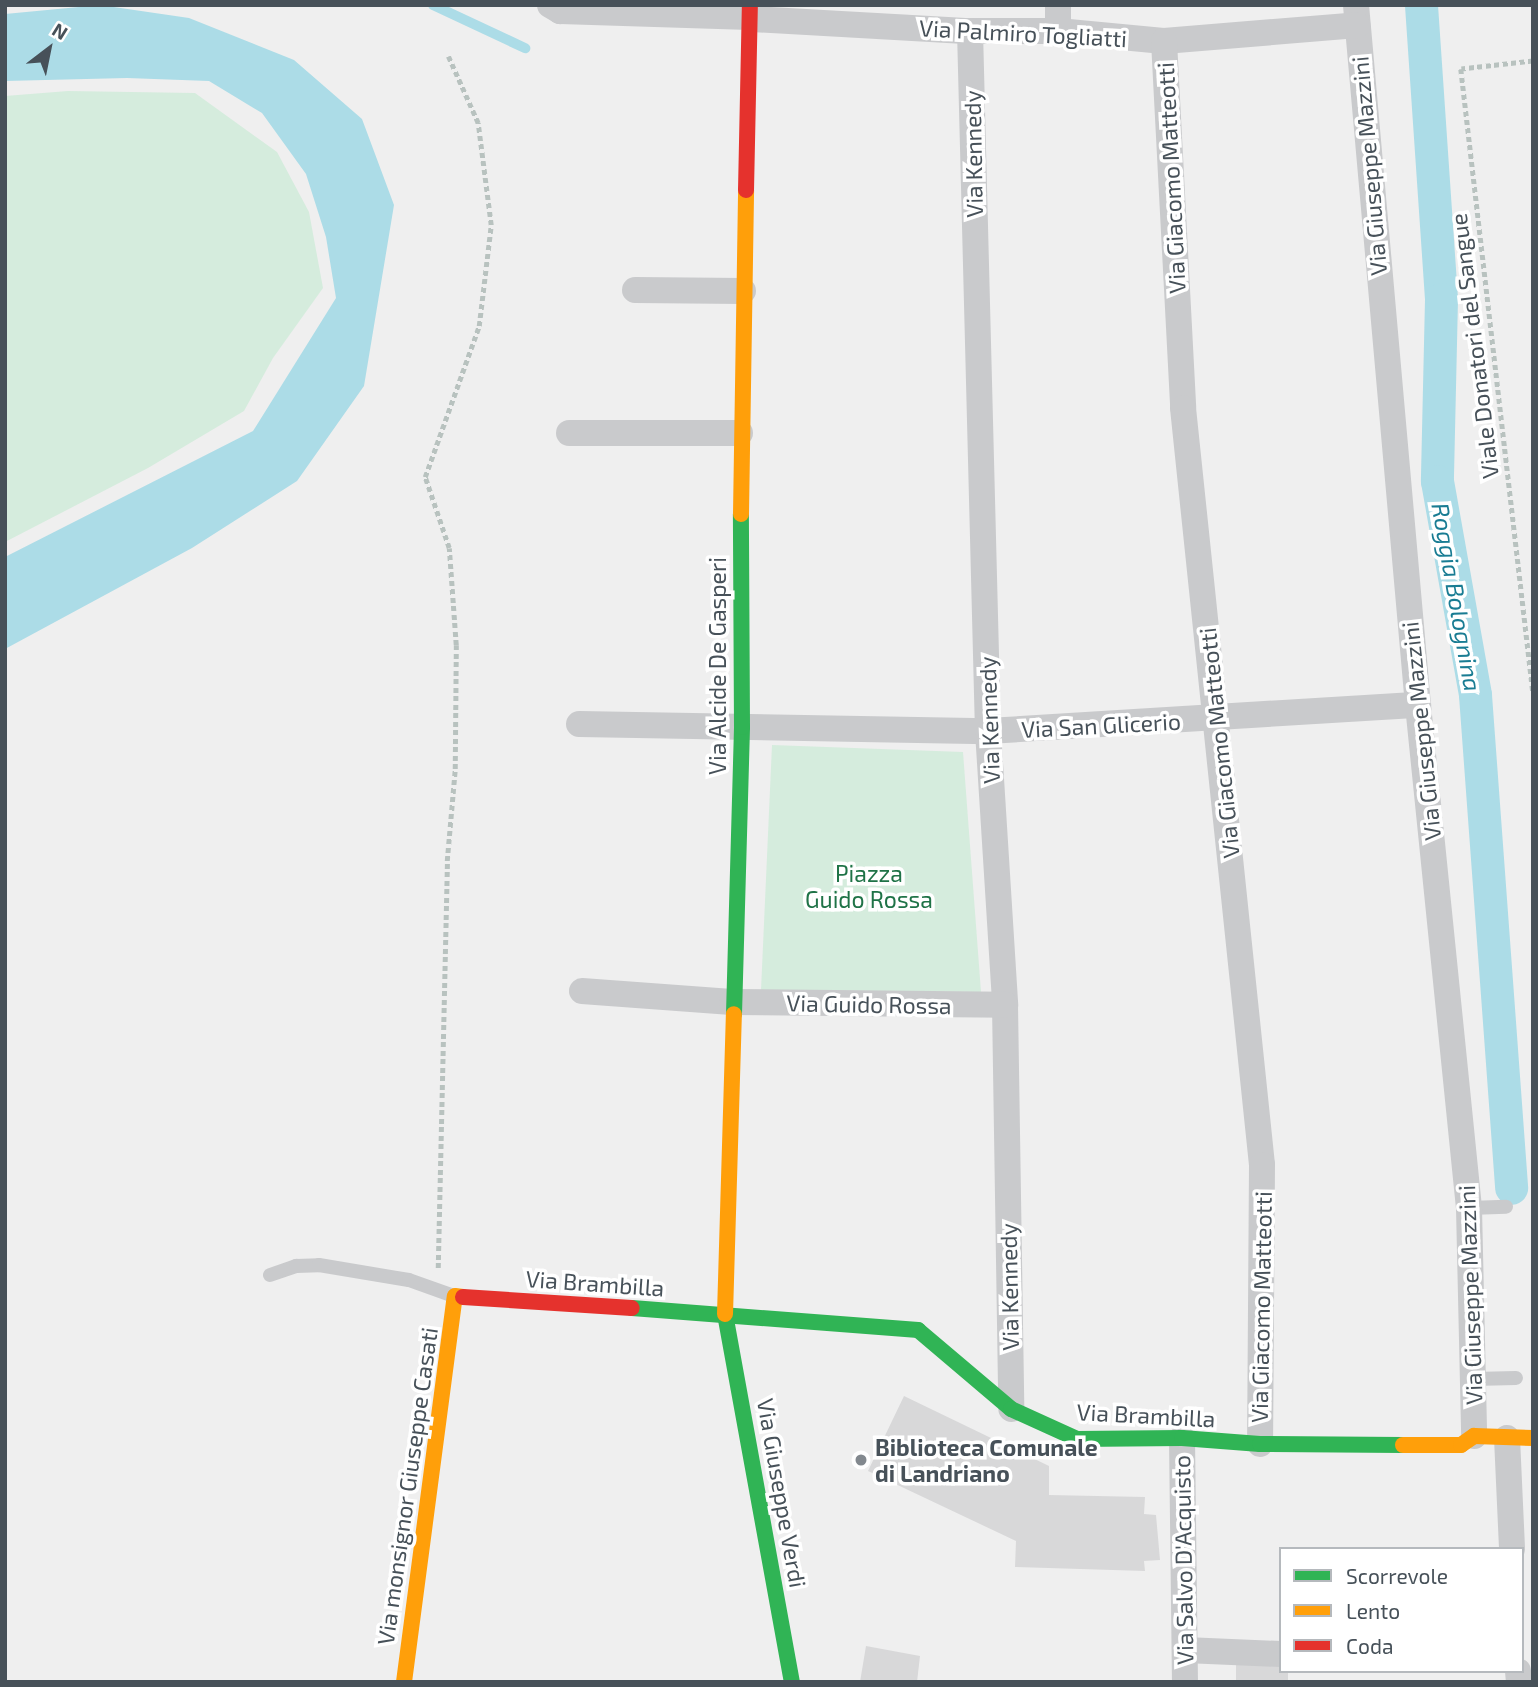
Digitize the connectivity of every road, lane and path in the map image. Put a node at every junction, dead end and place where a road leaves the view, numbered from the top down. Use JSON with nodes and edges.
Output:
{"nodes":[{"id":1,"x":550,"y":5,"type":"edge"},
{"id":2,"x":751,"y":14,"type":"edge"},
{"id":3,"x":1356,"y":15,"type":"edge"},
{"id":4,"x":1058,"y":18,"type":"edge"},
{"id":5,"x":970,"y":31,"type":"junction"},
{"id":6,"x":1164,"y":41,"type":"junction"},
{"id":7,"x":448,"y":56,"type":"dead end"},
{"id":8,"x":1533,"y":61,"type":"edge"},
{"id":9,"x":635,"y":290,"type":"dead end"},
{"id":10,"x":743,"y":291,"type":"junction"},
{"id":11,"x":569,"y":433,"type":"dead end"},
{"id":12,"x":740,"y":433,"type":"junction"},
{"id":13,"x":1533,"y":692,"type":"edge"},
{"id":14,"x":1418,"y":705,"type":"junction"},
{"id":15,"x":1217,"y":719,"type":"junction"},
{"id":16,"x":579,"y":724,"type":"dead end"},
{"id":17,"x":742,"y":727,"type":"junction"},
{"id":18,"x":988,"y":731,"type":"junction"},
{"id":19,"x":582,"y":991,"type":"dead end"},
{"id":20,"x":732,"y":1002,"type":"junction"},
{"id":21,"x":1005,"y":1005,"type":"junction"},
{"id":22,"x":1506,"y":1207,"type":"dead end"},
{"id":23,"x":1469,"y":1208,"type":"junction"},
{"id":24,"x":270,"y":1275,"type":"dead end"},
{"id":25,"x":438,"y":1290,"type":"junction"},
{"id":26,"x":455,"y":1297,"type":"junction"},
{"id":27,"x":726,"y":1314,"type":"junction"},
{"id":28,"x":1516,"y":1378,"type":"dead end"},
{"id":29,"x":1474,"y":1379,"type":"junction"},
{"id":30,"x":1011,"y":1409,"type":"junction"},
{"id":31,"x":1474,"y":1436,"type":"junction"},
{"id":32,"x":1182,"y":1437,"type":"junction"},
{"id":33,"x":1520,"y":1438,"type":"edge"},
{"id":34,"x":1260,"y":1444,"type":"junction"},
{"id":35,"x":1512,"y":1547,"type":"edge"},
{"id":36,"x":1185,"y":1650,"type":"junction"},
{"id":37,"x":1279,"y":1654,"type":"edge"},
{"id":38,"x":404,"y":1682,"type":"edge"},
{"id":39,"x":792,"y":1682,"type":"edge"},
{"id":40,"x":1185,"y":1682,"type":"edge"}],
"edges":[{"from":1,"to":2,"type":"street","name":"Via Palmiro Togliatti"},
{"from":2,"to":5,"type":"street","name":"Via Palmiro Togliatti"},
{"from":2,"to":10,"type":"street","name":"Via Alcide De Gasperi"},
{"from":3,"to":6,"type":"street","name":"Via Palmiro Togliatti"},
{"from":3,"to":14,"type":"street","name":"Via Giuseppe Mazzini"},
{"from":4,"to":5,"type":"street","name":"Via Palmiro Togliatti"},
{"from":4,"to":6,"type":"street","name":"Via Palmiro Togliatti"},
{"from":5,"to":18,"type":"street","name":"Via Kennedy"},
{"from":6,"to":15,"type":"street","name":"Via Giacomo Matteotti"},
{"from":7,"to":25,"type":"path"},
{"from":8,"to":13,"type":"path","name":"Viale Donatori del Sangue"},
{"from":9,"to":10,"type":"street"},
{"from":10,"to":12,"type":"street","name":"Via Alcide De Gasperi"},
{"from":11,"to":12,"type":"street"},
{"from":12,"to":17,"type":"street","name":"Via Alcide De Gasperi"},
{"from":14,"to":15,"type":"street","name":"Via San Glicerio"},
{"from":14,"to":23,"type":"street","name":"Via Giuseppe Mazzini"},
{"from":15,"to":18,"type":"street","name":"Via San Glicerio"},
{"from":15,"to":34,"type":"street","name":"Via Giacomo Matteotti"},
{"from":16,"to":17,"type":"street","name":"Via San Glicerio"},
{"from":17,"to":18,"type":"street","name":"Via San Glicerio"},
{"from":17,"to":20,"type":"street","name":"Via Alcide De Gasperi"},
{"from":18,"to":21,"type":"street","name":"Via Kennedy"},
{"from":19,"to":20,"type":"street","name":"Via Guido Rossa"},
{"from":20,"to":21,"type":"street","name":"Via Guido Rossa"},
{"from":20,"to":27,"type":"street","name":"Via Alcide De Gasperi"},
{"from":21,"to":30,"type":"street","name":"Via Kennedy"},
{"from":22,"to":23,"type":"lane"},
{"from":23,"to":29,"type":"street","name":"Via Giuseppe Mazzini"},
{"from":24,"to":25,"type":"lane"},
{"from":25,"to":26,"type":"lane"},
{"from":26,"to":27,"type":"street","name":"Via Brambilla"},
{"from":26,"to":38,"type":"street","name":"Via monsignor Giuseppe Casati"},
{"from":27,"to":30,"type":"street","name":"Via Brambilla"},
{"from":27,"to":39,"type":"street","name":"Via Giuseppe Verdi"},
{"from":28,"to":29,"type":"lane"},
{"from":29,"to":31,"type":"street","name":"Via Giuseppe Mazzini"},
{"from":30,"to":32,"type":"street","name":"Via Brambilla"},
{"from":31,"to":33,"type":"street","name":"Via Brambilla"},
{"from":31,"to":34,"type":"street","name":"Via Brambilla"},
{"from":32,"to":34,"type":"street","name":"Via Brambilla"},
{"from":32,"to":36,"type":"street","name":"Via Salvo D'Acquisto"},
{"from":33,"to":35,"type":"street"},
{"from":36,"to":37,"type":"street"},
{"from":36,"to":40,"type":"street","name":"Via Salvo D'Acquisto"}]}
